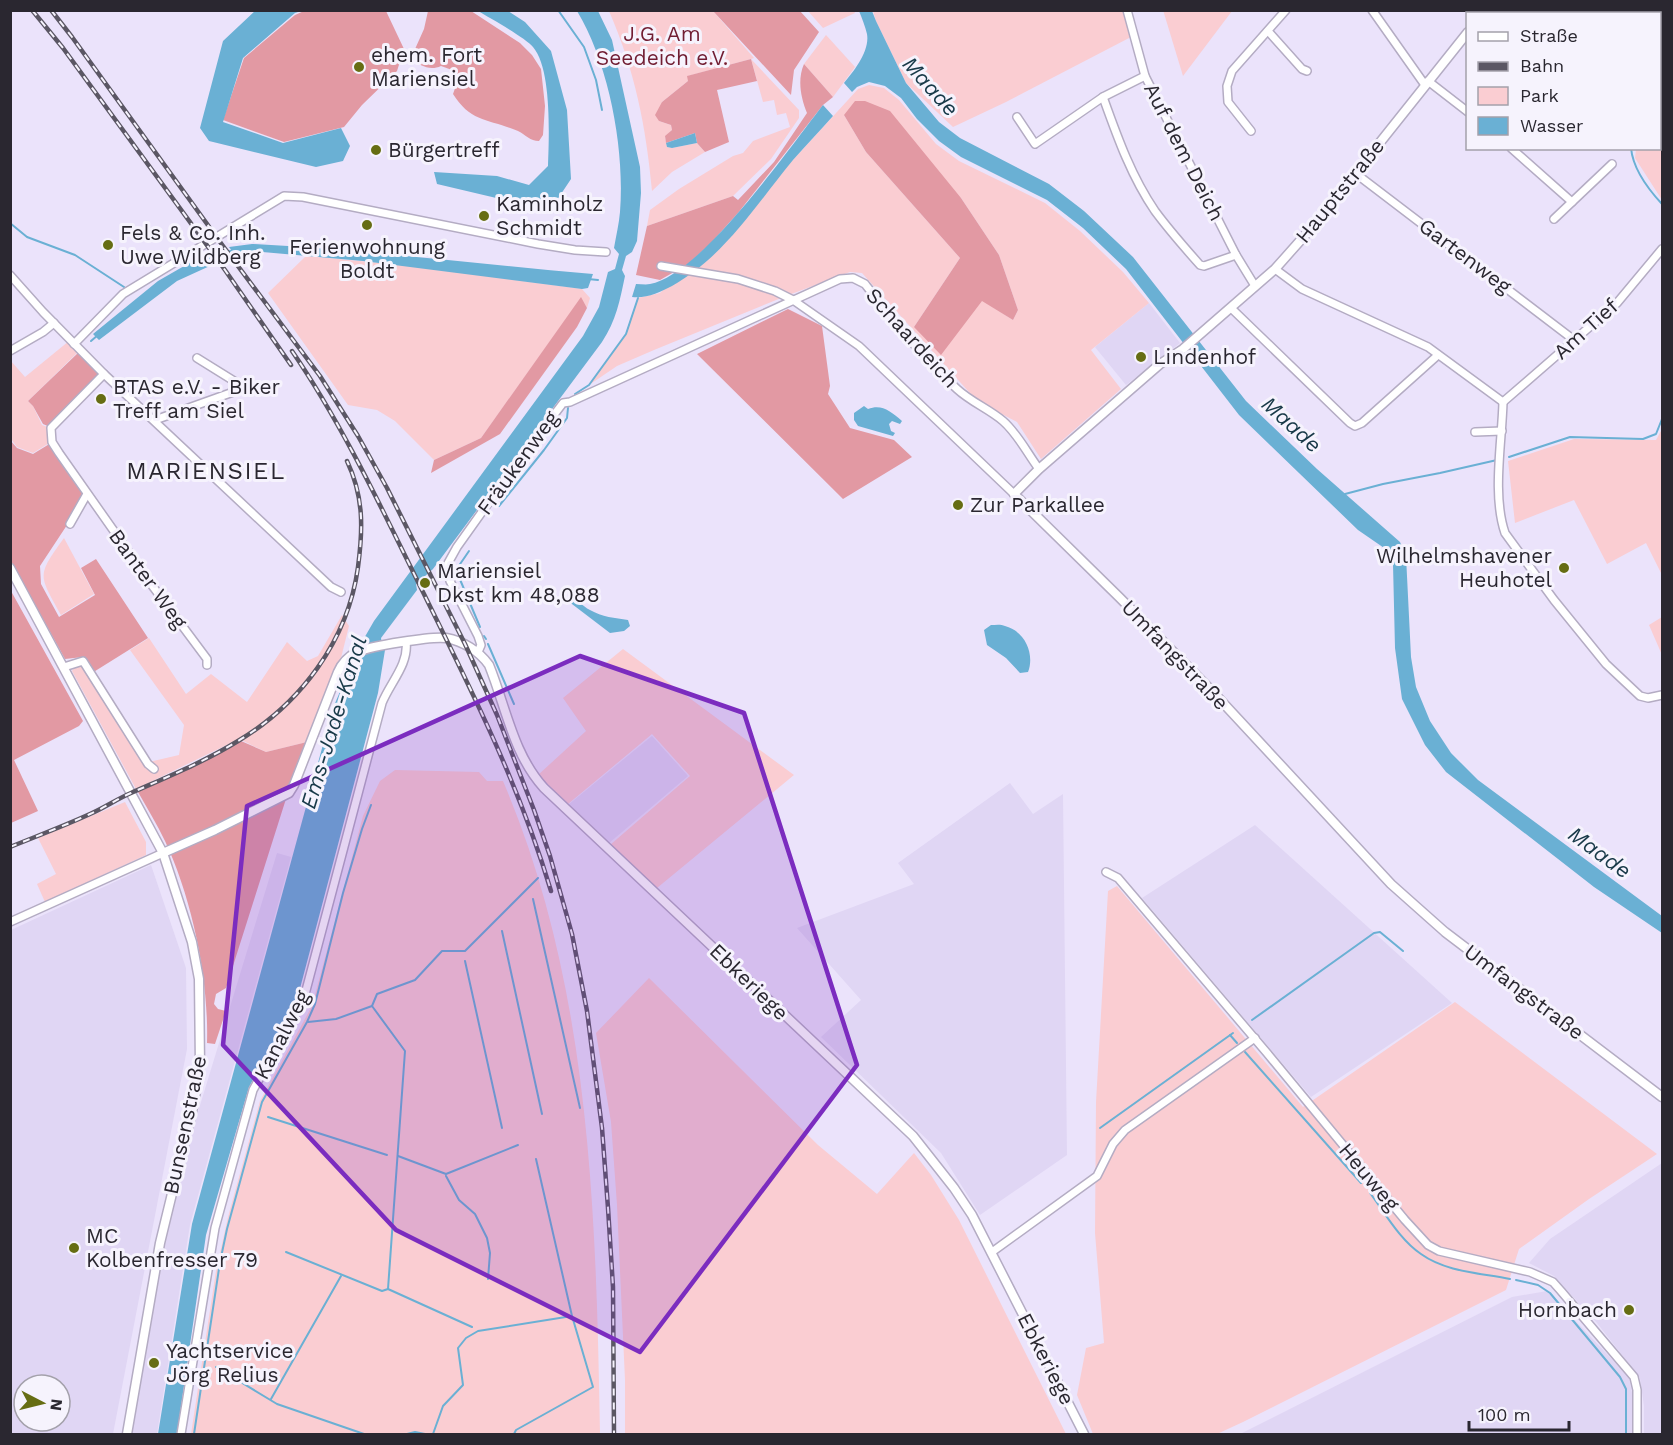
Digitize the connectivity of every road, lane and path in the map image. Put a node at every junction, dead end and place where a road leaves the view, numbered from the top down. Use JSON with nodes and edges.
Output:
{"nodes":[{"id":1,"x":1127,"y":10,"type":"edge"},
{"id":2,"x":1286,"y":10,"type":"edge"},
{"id":3,"x":1372,"y":10,"type":"edge"},
{"id":4,"x":1268,"y":32,"type":"junction"},
{"id":5,"x":1466,"y":33,"type":"edge"},
{"id":6,"x":1307,"y":71,"type":"dead end"},
{"id":7,"x":1145,"y":76,"type":"junction"},
{"id":8,"x":1427,"y":83,"type":"junction"},
{"id":9,"x":1103,"y":97,"type":"junction"},
{"id":10,"x":1466,"y":111,"type":"edge"},
{"id":11,"x":1017,"y":117,"type":"dead end"},
{"id":12,"x":1251,"y":131,"type":"dead end"},
{"id":13,"x":1513,"y":150,"type":"edge"},
{"id":14,"x":1612,"y":164,"type":"dead end"},
{"id":15,"x":1356,"y":173,"type":"junction"},
{"id":16,"x":1572,"y":202,"type":"junction"},
{"id":17,"x":1554,"y":219,"type":"dead end"},
{"id":18,"x":1662,"y":249,"type":"edge"},
{"id":19,"x":606,"y":252,"type":"dead end"},
{"id":20,"x":1236,"y":255,"type":"junction"},
{"id":21,"x":661,"y":266,"type":"dead end"},
{"id":22,"x":1275,"y":269,"type":"junction"},
{"id":23,"x":10,"y":275,"type":"edge"},
{"id":24,"x":1255,"y":286,"type":"junction"},
{"id":25,"x":793,"y":300,"type":"junction"},
{"id":26,"x":1231,"y":308,"type":"junction"},
{"id":27,"x":54,"y":323,"type":"junction"},
{"id":28,"x":1574,"y":340,"type":"junction"},
{"id":29,"x":74,"y":344,"type":"junction"},
{"id":30,"x":10,"y":351,"type":"edge"},
{"id":31,"x":1438,"y":355,"type":"junction"},
{"id":32,"x":197,"y":358,"type":"dead end"},
{"id":33,"x":104,"y":374,"type":"junction"},
{"id":34,"x":1503,"y":402,"type":"junction"},
{"id":35,"x":155,"y":420,"type":"junction"},
{"id":36,"x":1502,"y":430,"type":"junction"},
{"id":37,"x":1475,"y":432,"type":"dead end"},
{"id":38,"x":1038,"y":470,"type":"junction"},
{"id":39,"x":87,"y":494,"type":"junction"},
{"id":40,"x":1014,"y":494,"type":"junction"},
{"id":41,"x":70,"y":524,"type":"dead end"},
{"id":42,"x":10,"y":568,"type":"edge"},
{"id":43,"x":341,"y":592,"type":"dead end"},
{"id":44,"x":406,"y":642,"type":"junction"},
{"id":45,"x":478,"y":652,"type":"junction"},
{"id":46,"x":207,"y":665,"type":"dead end"},
{"id":47,"x":64,"y":667,"type":"junction"},
{"id":48,"x":1662,"y":695,"type":"edge"},
{"id":49,"x":154,"y":769,"type":"dead end"},
{"id":50,"x":163,"y":853,"type":"junction"},
{"id":51,"x":1106,"y":872,"type":"dead end"},
{"id":52,"x":10,"y":922,"type":"edge"},
{"id":53,"x":1255,"y":1038,"type":"junction"},
{"id":54,"x":1662,"y":1097,"type":"edge"},
{"id":55,"x":992,"y":1252,"type":"junction"},
{"id":56,"x":127,"y":1434,"type":"edge"},
{"id":57,"x":181,"y":1434,"type":"edge"},
{"id":58,"x":1084,"y":1434,"type":"edge"},
{"id":59,"x":1637,"y":1434,"type":"edge"}],
"edges":[{"from":1,"to":7,"type":"street","name":"Auf dem Deich"},
{"from":2,"to":4,"type":"street"},
{"from":3,"to":8,"type":"street"},
{"from":4,"to":6,"type":"street"},
{"from":4,"to":12,"type":"street"},
{"from":5,"to":8,"type":"street","name":"Hauptstraße"},
{"from":7,"to":9,"type":"street"},
{"from":7,"to":20,"type":"street","name":"Auf dem Deich"},
{"from":8,"to":10,"type":"street"},
{"from":8,"to":15,"type":"street","name":"Hauptstraße"},
{"from":9,"to":11,"type":"street"},
{"from":9,"to":20,"type":"street"},
{"from":13,"to":16,"type":"street"},
{"from":14,"to":16,"type":"street"},
{"from":15,"to":22,"type":"street","name":"Hauptstraße"},
{"from":15,"to":28,"type":"street","name":"Gartenweg"},
{"from":16,"to":17,"type":"street"},
{"from":18,"to":28,"type":"street","name":"Am Tief"},
{"from":19,"to":29,"type":"street"},
{"from":20,"to":24,"type":"street","name":"Auf dem Deich"},
{"from":21,"to":25,"type":"street","name":"Umfangstraße"},
{"from":22,"to":24,"type":"street","name":"Hauptstraße"},
{"from":22,"to":31,"type":"street"},
{"from":23,"to":27,"type":"street"},
{"from":24,"to":26,"type":"street","name":"Hauptstraße"},
{"from":25,"to":38,"type":"street","name":"Schaardeich"},
{"from":25,"to":40,"type":"street","name":"Umfangstraße"},
{"from":25,"to":45,"type":"street","name":"Fräukenweg"},
{"from":26,"to":31,"type":"street"},
{"from":26,"to":38,"type":"street","name":"Hauptstraße"},
{"from":27,"to":29,"type":"street"},
{"from":27,"to":30,"type":"street"},
{"from":28,"to":34,"type":"street","name":"Am Tief"},
{"from":29,"to":33,"type":"street"},
{"from":31,"to":34,"type":"street"},
{"from":32,"to":35,"type":"street"},
{"from":33,"to":35,"type":"street"},
{"from":33,"to":39,"type":"street","name":"Banter Weg"},
{"from":34,"to":36,"type":"street"},
{"from":35,"to":43,"type":"street"},
{"from":36,"to":37,"type":"street"},
{"from":36,"to":48,"type":"street"},
{"from":38,"to":40,"type":"street","name":"Hauptstraße"},
{"from":39,"to":41,"type":"street"},
{"from":39,"to":46,"type":"street","name":"Banter Weg"},
{"from":40,"to":54,"type":"street","name":"Umfangstraße"},
{"from":42,"to":47,"type":"street","name":"Bunsenstraße"},
{"from":44,"to":45,"type":"street"},
{"from":44,"to":50,"type":"street"},
{"from":44,"to":57,"type":"street","name":"Kanalweg"},
{"from":45,"to":55,"type":"street","name":"Ebkeriege"},
{"from":47,"to":49,"type":"street"},
{"from":47,"to":50,"type":"street","name":"Bunsenstraße"},
{"from":50,"to":52,"type":"street"},
{"from":50,"to":56,"type":"street","name":"Bunsenstraße"},
{"from":51,"to":53,"type":"street","name":"Heuweg"},
{"from":53,"to":55,"type":"street"},
{"from":53,"to":59,"type":"street","name":"Heuweg"},
{"from":55,"to":58,"type":"street","name":"Ebkeriege"}]}
